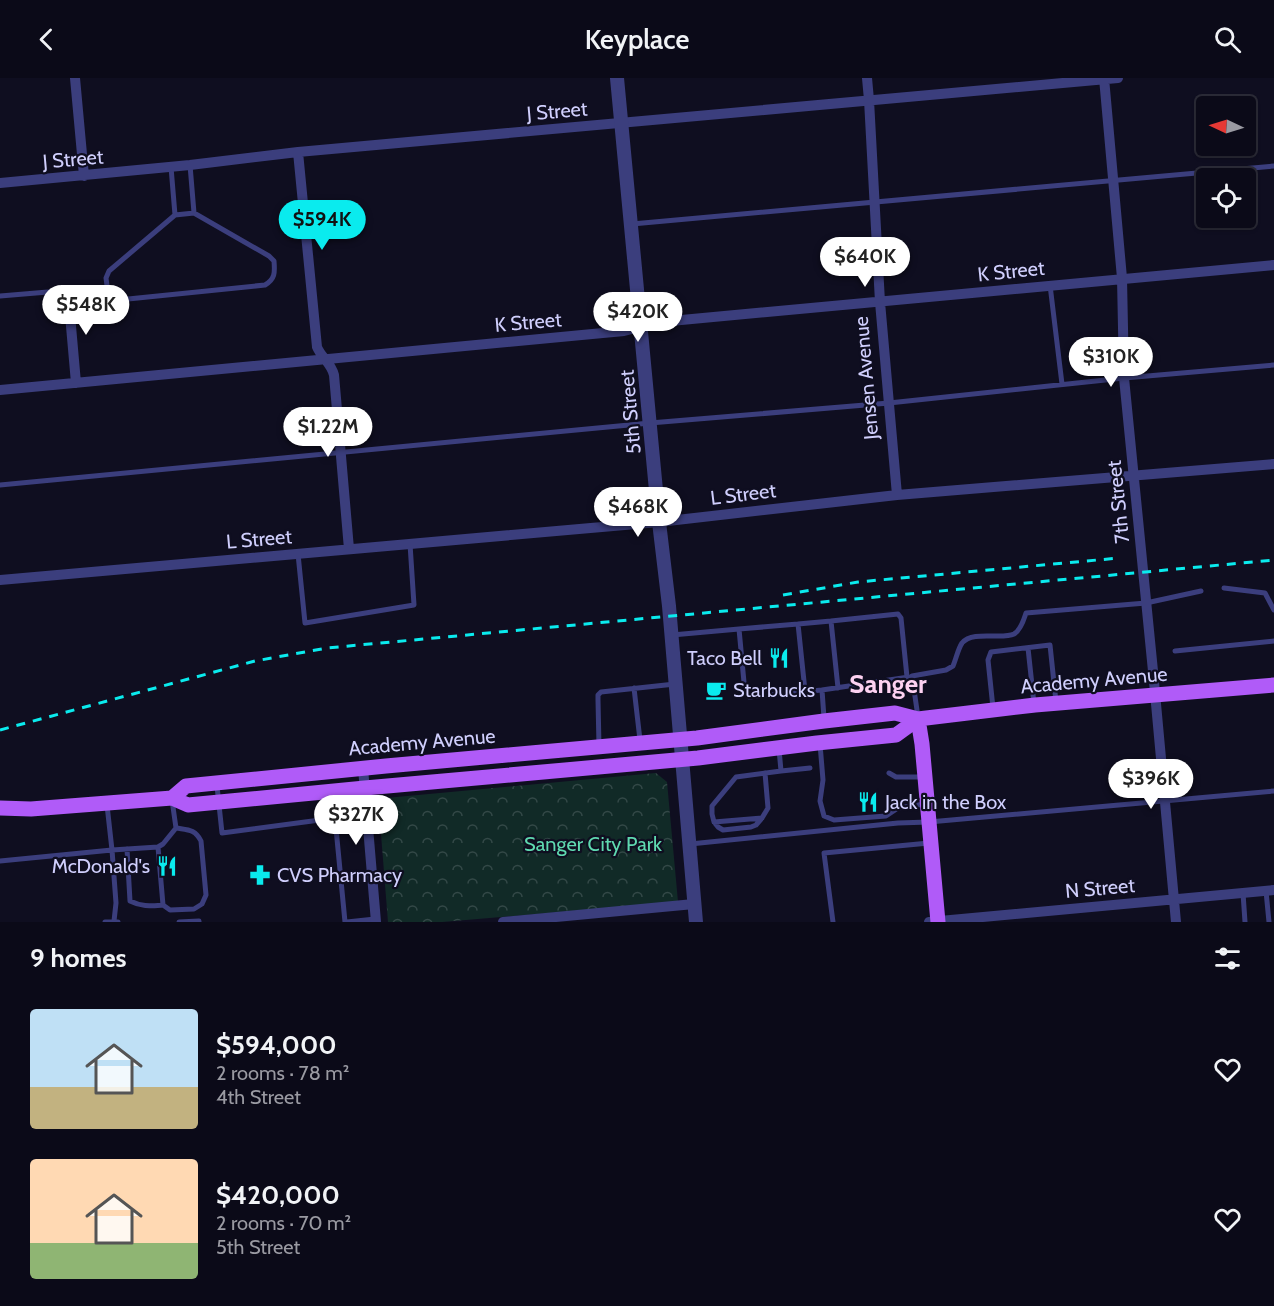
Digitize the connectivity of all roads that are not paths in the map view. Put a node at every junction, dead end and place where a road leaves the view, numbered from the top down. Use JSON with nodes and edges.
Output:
{"nodes":[{"id":1,"x":75,"y":78,"type":"edge"},
{"id":2,"x":617,"y":78,"type":"edge"},
{"id":3,"x":867,"y":78,"type":"edge"},
{"id":4,"x":1118,"y":78,"type":"edge"},
{"id":5,"x":1104,"y":79,"type":"edge"},
{"id":6,"x":869,"y":100,"type":"junction"},
{"id":7,"x":622,"y":123,"type":"junction"},
{"id":8,"x":298,"y":152,"type":"junction"},
{"id":9,"x":190,"y":165,"type":"junction"},
{"id":10,"x":1274,"y":166,"type":"edge"},
{"id":11,"x":171,"y":167,"type":"junction"},
{"id":12,"x":84,"y":176,"type":"junction"},
{"id":13,"x":1113,"y":181,"type":"junction"},
{"id":14,"x":0,"y":183,"type":"edge"},
{"id":15,"x":875,"y":202,"type":"junction"},
{"id":16,"x":194,"y":213,"type":"junction"},
{"id":17,"x":175,"y":215,"type":"junction"},
{"id":18,"x":632,"y":224,"type":"junction"},
{"id":19,"x":1274,"y":265,"type":"edge"},
{"id":20,"x":1122,"y":278,"type":"junction"},
{"id":21,"x":1050,"y":285,"type":"junction"},
{"id":22,"x":68,"y":292,"type":"joint"},
{"id":23,"x":0,"y":296,"type":"edge"},
{"id":24,"x":109,"y":301,"type":"junction"},
{"id":25,"x":880,"y":302,"type":"junction"},
{"id":26,"x":69,"y":305,"type":"junction"},
{"id":27,"x":642,"y":327,"type":"junction"},
{"id":28,"x":327,"y":360,"type":"junction"},
{"id":29,"x":1274,"y":365,"type":"edge"},
{"id":30,"x":1124,"y":378,"type":"junction"},
{"id":31,"x":76,"y":383,"type":"junction"},
{"id":32,"x":1062,"y":384,"type":"junction"},
{"id":33,"x":0,"y":390,"type":"edge"},
{"id":34,"x":889,"y":403,"type":"junction"},
{"id":35,"x":651,"y":423,"type":"junction"},
{"id":36,"x":341,"y":452,"type":"junction"},
{"id":37,"x":1274,"y":464,"type":"edge"},
{"id":38,"x":1134,"y":476,"type":"junction"},
{"id":39,"x":0,"y":485,"type":"edge"},
{"id":40,"x":897,"y":495,"type":"junction"},
{"id":41,"x":659,"y":522,"type":"junction"},
{"id":42,"x":410,"y":543,"type":"junction"},
{"id":43,"x":350,"y":549,"type":"junction"},
{"id":44,"x":298,"y":554,"type":"junction"},
{"id":45,"x":0,"y":580,"type":"edge"},
{"id":46,"x":1224,"y":588,"type":"dead end"},
{"id":47,"x":1201,"y":591,"type":"dead end"},
{"id":48,"x":1146,"y":603,"type":"junction"},
{"id":49,"x":1274,"y":610,"type":"edge"},
{"id":50,"x":831,"y":621,"type":"junction"},
{"id":51,"x":798,"y":624,"type":"junction"},
{"id":52,"x":739,"y":628,"type":"junction"},
{"id":53,"x":671,"y":635,"type":"junction"},
{"id":54,"x":1274,"y":641,"type":"edge"},
{"id":55,"x":1028,"y":648,"type":"junction"},
{"id":56,"x":1175,"y":651,"type":"dead end"},
{"id":57,"x":910,"y":677,"type":"junction"},
{"id":58,"x":675,"y":684,"type":"junction"},
{"id":59,"x":1274,"y":685,"type":"edge"},
{"id":60,"x":634,"y":688,"type":"junction"},
{"id":61,"x":838,"y":688,"type":"junction"},
{"id":62,"x":822,"y":690,"type":"junction"},
{"id":63,"x":805,"y":691,"type":"junction"},
{"id":64,"x":1155,"y":695,"type":"junction"},
{"id":65,"x":1056,"y":704,"type":"junction"},
{"id":66,"x":1035,"y":705,"type":"junction"},
{"id":67,"x":994,"y":710,"type":"junction"},
{"id":68,"x":918,"y":719,"type":"junction"},
{"id":69,"x":824,"y":721,"type":"junction"},
{"id":70,"x":680,"y":739,"type":"junction"},
{"id":71,"x":640,"y":743,"type":"junction"},
{"id":72,"x":820,"y":743,"type":"junction"},
{"id":73,"x":599,"y":747,"type":"junction"},
{"id":74,"x":779,"y":748,"type":"junction"},
{"id":75,"x":567,"y":750,"type":"junction"},
{"id":76,"x":681,"y":760,"type":"junction"},
{"id":77,"x":363,"y":768,"type":"junction"},
{"id":78,"x":810,"y":768,"type":"dead end"},
{"id":79,"x":782,"y":771,"type":"junction"},
{"id":80,"x":765,"y":773,"type":"junction"},
{"id":81,"x":889,"y":773,"type":"dead end"},
{"id":82,"x":507,"y":776,"type":"junction"},
{"id":83,"x":925,"y":777,"type":"junction"},
{"id":84,"x":217,"y":784,"type":"junction"},
{"id":85,"x":365,"y":788,"type":"junction"},
{"id":86,"x":1274,"y":791,"type":"edge"},
{"id":87,"x":172,"y":798,"type":"junction"},
{"id":88,"x":1165,"y":800,"type":"junction"},
{"id":89,"x":107,"y":802,"type":"junction"},
{"id":90,"x":219,"y":802,"type":"junction"},
{"id":91,"x":927,"y":804,"type":"junction"},
{"id":92,"x":0,"y":808,"type":"edge"},
{"id":93,"x":367,"y":815,"type":"junction"},
{"id":94,"x":335,"y":818,"type":"junction"},
{"id":95,"x":929,"y":822,"type":"junction"},
{"id":96,"x":176,"y":828,"type":"junction"},
{"id":97,"x":931,"y":843,"type":"junction"},
{"id":98,"x":688,"y":844,"type":"junction"},
{"id":99,"x":158,"y":847,"type":"junction"},
{"id":100,"x":127,"y":849,"type":"junction"},
{"id":101,"x":112,"y":850,"type":"junction"},
{"id":102,"x":0,"y":861,"type":"edge"},
{"id":103,"x":1270,"y":891,"type":"edge"},
{"id":104,"x":1243,"y":893,"type":"junction"},
{"id":105,"x":1174,"y":899,"type":"junction"},
{"id":106,"x":130,"y":901,"type":"junction"},
{"id":107,"x":116,"y":903,"type":"junction"},
{"id":108,"x":694,"y":904,"type":"junction"},
{"id":109,"x":163,"y":905,"type":"junction"},
{"id":110,"x":597,"y":917,"type":"edge"},
{"id":111,"x":376,"y":921,"type":"edge"},
{"id":112,"x":105,"y":922,"type":"edge"},
{"id":113,"x":116,"y":922,"type":"edge"},
{"id":114,"x":179,"y":922,"type":"edge"},
{"id":115,"x":199,"y":922,"type":"edge"},
{"id":116,"x":346,"y":922,"type":"edge"},
{"id":117,"x":503,"y":922,"type":"edge"},
{"id":118,"x":696,"y":922,"type":"edge"},
{"id":119,"x":833,"y":922,"type":"edge"},
{"id":120,"x":929,"y":922,"type":"edge"},
{"id":121,"x":938,"y":922,"type":"edge"},
{"id":122,"x":1176,"y":922,"type":"edge"},
{"id":123,"x":1245,"y":922,"type":"edge"},
{"id":124,"x":1269,"y":922,"type":"edge"}],
"edges":[{"from":1,"to":12,"type":"street"},
{"from":2,"to":7,"type":"street","name":"5th Street"},
{"from":3,"to":6,"type":"street","name":"Jensen Avenue"},
{"from":4,"to":5,"type":"street","name":"J Street"},
{"from":5,"to":6,"type":"street","name":"J Street"},
{"from":5,"to":13,"type":"street","name":"7th Street"},
{"from":6,"to":7,"type":"street","name":"J Street"},
{"from":6,"to":15,"type":"street","name":"Jensen Avenue"},
{"from":7,"to":8,"type":"street","name":"J Street"},
{"from":7,"to":18,"type":"street","name":"5th Street"},
{"from":8,"to":9,"type":"street","name":"J Street"},
{"from":8,"to":28,"type":"street"},
{"from":9,"to":11,"type":"street","name":"J Street"},
{"from":9,"to":16,"type":"lane"},
{"from":10,"to":13,"type":"lane"},
{"from":11,"to":12,"type":"street","name":"J Street"},
{"from":11,"to":17,"type":"lane"},
{"from":12,"to":14,"type":"street","name":"J Street"},
{"from":13,"to":15,"type":"lane"},
{"from":13,"to":20,"type":"street","name":"7th Street"},
{"from":15,"to":18,"type":"lane"},
{"from":15,"to":25,"type":"street","name":"Jensen Avenue"},
{"from":16,"to":17,"type":"lane"},
{"from":16,"to":24,"type":"lane"},
{"from":17,"to":24,"type":"lane"},
{"from":18,"to":27,"type":"street","name":"5th Street"},
{"from":19,"to":20,"type":"street","name":"K Street"},
{"from":20,"to":21,"type":"street","name":"K Street"},
{"from":20,"to":30,"type":"street","name":"7th Street"},
{"from":21,"to":25,"type":"street","name":"K Street"},
{"from":21,"to":32,"type":"lane"},
{"from":22,"to":23,"type":"lane"},
{"from":22,"to":26,"type":"street"},
{"from":24,"to":26,"type":"lane"},
{"from":25,"to":27,"type":"street","name":"K Street"},
{"from":25,"to":34,"type":"street","name":"Jensen Avenue"},
{"from":26,"to":31,"type":"street"},
{"from":27,"to":28,"type":"street","name":"K Street"},
{"from":27,"to":35,"type":"street","name":"5th Street"},
{"from":28,"to":31,"type":"street","name":"K Street"},
{"from":28,"to":36,"type":"street"},
{"from":29,"to":30,"type":"lane"},
{"from":30,"to":32,"type":"lane"},
{"from":30,"to":38,"type":"street","name":"7th Street"},
{"from":31,"to":33,"type":"street","name":"K Street"},
{"from":32,"to":34,"type":"lane"},
{"from":34,"to":35,"type":"lane"},
{"from":34,"to":40,"type":"street","name":"Jensen Avenue"},
{"from":35,"to":36,"type":"lane"},
{"from":35,"to":41,"type":"street","name":"5th Street"},
{"from":36,"to":39,"type":"lane"},
{"from":36,"to":43,"type":"street"},
{"from":37,"to":38,"type":"street","name":"L Street"},
{"from":38,"to":40,"type":"street","name":"L Street"},
{"from":38,"to":48,"type":"street","name":"7th Street"},
{"from":40,"to":41,"type":"street","name":"L Street"},
{"from":41,"to":42,"type":"street","name":"L Street"},
{"from":41,"to":53,"type":"street","name":"5th Street"},
{"from":42,"to":43,"type":"street","name":"L Street"},
{"from":42,"to":44,"type":"lane"},
{"from":43,"to":44,"type":"street","name":"L Street"},
{"from":44,"to":45,"type":"street","name":"L Street"},
{"from":46,"to":49,"type":"lane"},
{"from":47,"to":48,"type":"lane"},
{"from":48,"to":57,"type":"lane"},
{"from":48,"to":64,"type":"street","name":"7th Street"},
{"from":50,"to":51,"type":"lane"},
{"from":50,"to":57,"type":"lane"},
{"from":50,"to":61,"type":"lane"},
{"from":51,"to":52,"type":"lane"},
{"from":51,"to":63,"type":"lane"},
{"from":52,"to":53,"type":"lane"},
{"from":52,"to":63,"type":"lane"},
{"from":53,"to":58,"type":"street","name":"5th Street"},
{"from":54,"to":56,"type":"lane"},
{"from":55,"to":65,"type":"lane"},
{"from":55,"to":66,"type":"lane"},
{"from":55,"to":67,"type":"lane"},
{"from":57,"to":61,"type":"lane"},
{"from":57,"to":68,"type":"lane"},
{"from":58,"to":60,"type":"lane"},
{"from":58,"to":70,"type":"street","name":"5th Street"},
{"from":59,"to":64,"type":"main road","name":"Academy Avenue"},
{"from":60,"to":71,"type":"lane"},
{"from":60,"to":73,"type":"lane"},
{"from":61,"to":62,"type":"lane"},
{"from":62,"to":63,"type":"lane"},
{"from":62,"to":69,"type":"lane"},
{"from":64,"to":65,"type":"main road","name":"Academy Avenue"},
{"from":64,"to":88,"type":"street","name":"7th Street"},
{"from":65,"to":66,"type":"main road","name":"Academy Avenue"},
{"from":66,"to":67,"type":"main road","name":"Academy Avenue"},
{"from":67,"to":68,"type":"main road","name":"Academy Avenue"},
{"from":68,"to":69,"type":"main road","name":"Academy Avenue"},
{"from":68,"to":72,"type":"main road","name":"Academy Avenue"},
{"from":68,"to":83,"type":"main road"},
{"from":69,"to":70,"type":"main road","name":"Academy Avenue"},
{"from":70,"to":71,"type":"main road","name":"Academy Avenue"},
{"from":70,"to":76,"type":"street","name":"5th Street"},
{"from":71,"to":73,"type":"main road","name":"Academy Avenue"},
{"from":72,"to":74,"type":"main road","name":"Academy Avenue"},
{"from":72,"to":91,"type":"lane"},
{"from":73,"to":75,"type":"main road","name":"Academy Avenue"},
{"from":74,"to":76,"type":"main road","name":"Academy Avenue"},
{"from":74,"to":79,"type":"lane"},
{"from":75,"to":77,"type":"main road","name":"Academy Avenue"},
{"from":75,"to":82,"type":"main road"},
{"from":76,"to":82,"type":"main road","name":"Academy Avenue"},
{"from":76,"to":98,"type":"street","name":"5th Street"},
{"from":77,"to":84,"type":"main road","name":"Academy Avenue"},
{"from":77,"to":85,"type":"street"},
{"from":78,"to":79,"type":"lane"},
{"from":79,"to":80,"type":"lane"},
{"from":80,"to":80,"type":"lane"},
{"from":81,"to":83,"type":"lane"},
{"from":82,"to":85,"type":"main road","name":"Academy Avenue"},
{"from":83,"to":91,"type":"main road"},
{"from":84,"to":87,"type":"main road","name":"Academy Avenue"},
{"from":84,"to":90,"type":"lane"},
{"from":85,"to":90,"type":"main road","name":"Academy Avenue"},
{"from":85,"to":93,"type":"street"},
{"from":86,"to":88,"type":"lane"},
{"from":87,"to":89,"type":"main road","name":"Academy Avenue"},
{"from":87,"to":90,"type":"main road","name":"Academy Avenue"},
{"from":87,"to":96,"type":"lane"},
{"from":88,"to":95,"type":"lane"},
{"from":88,"to":105,"type":"street","name":"7th Street"},
{"from":89,"to":92,"type":"main road","name":"Academy Avenue"},
{"from":89,"to":101,"type":"lane"},
{"from":90,"to":94,"type":"lane"},
{"from":91,"to":95,"type":"main road"},
{"from":93,"to":94,"type":"lane"},
{"from":93,"to":111,"type":"street"},
{"from":94,"to":116,"type":"lane"},
{"from":95,"to":97,"type":"main road"},
{"from":95,"to":98,"type":"lane"},
{"from":96,"to":99,"type":"lane"},
{"from":96,"to":109,"type":"lane"},
{"from":97,"to":119,"type":"lane"},
{"from":97,"to":121,"type":"main road"},
{"from":98,"to":108,"type":"street","name":"5th Street"},
{"from":99,"to":100,"type":"lane"},
{"from":99,"to":109,"type":"lane"},
{"from":100,"to":101,"type":"lane"},
{"from":100,"to":106,"type":"lane"},
{"from":101,"to":102,"type":"lane"},
{"from":101,"to":107,"type":"lane"},
{"from":103,"to":104,"type":"street","name":"N Street"},
{"from":103,"to":124,"type":"lane"},
{"from":104,"to":105,"type":"street","name":"N Street"},
{"from":104,"to":123,"type":"lane"},
{"from":105,"to":121,"type":"street","name":"N Street"},
{"from":105,"to":122,"type":"street","name":"7th Street"},
{"from":106,"to":107,"type":"lane"},
{"from":106,"to":109,"type":"lane"},
{"from":107,"to":113,"type":"lane"},
{"from":108,"to":110,"type":"street"},
{"from":108,"to":118,"type":"street","name":"5th Street"},
{"from":110,"to":117,"type":"street"},
{"from":111,"to":116,"type":"lane"},
{"from":112,"to":113,"type":"lane"},
{"from":114,"to":115,"type":"lane"},
{"from":120,"to":121,"type":"street","name":"N Street"}]}
